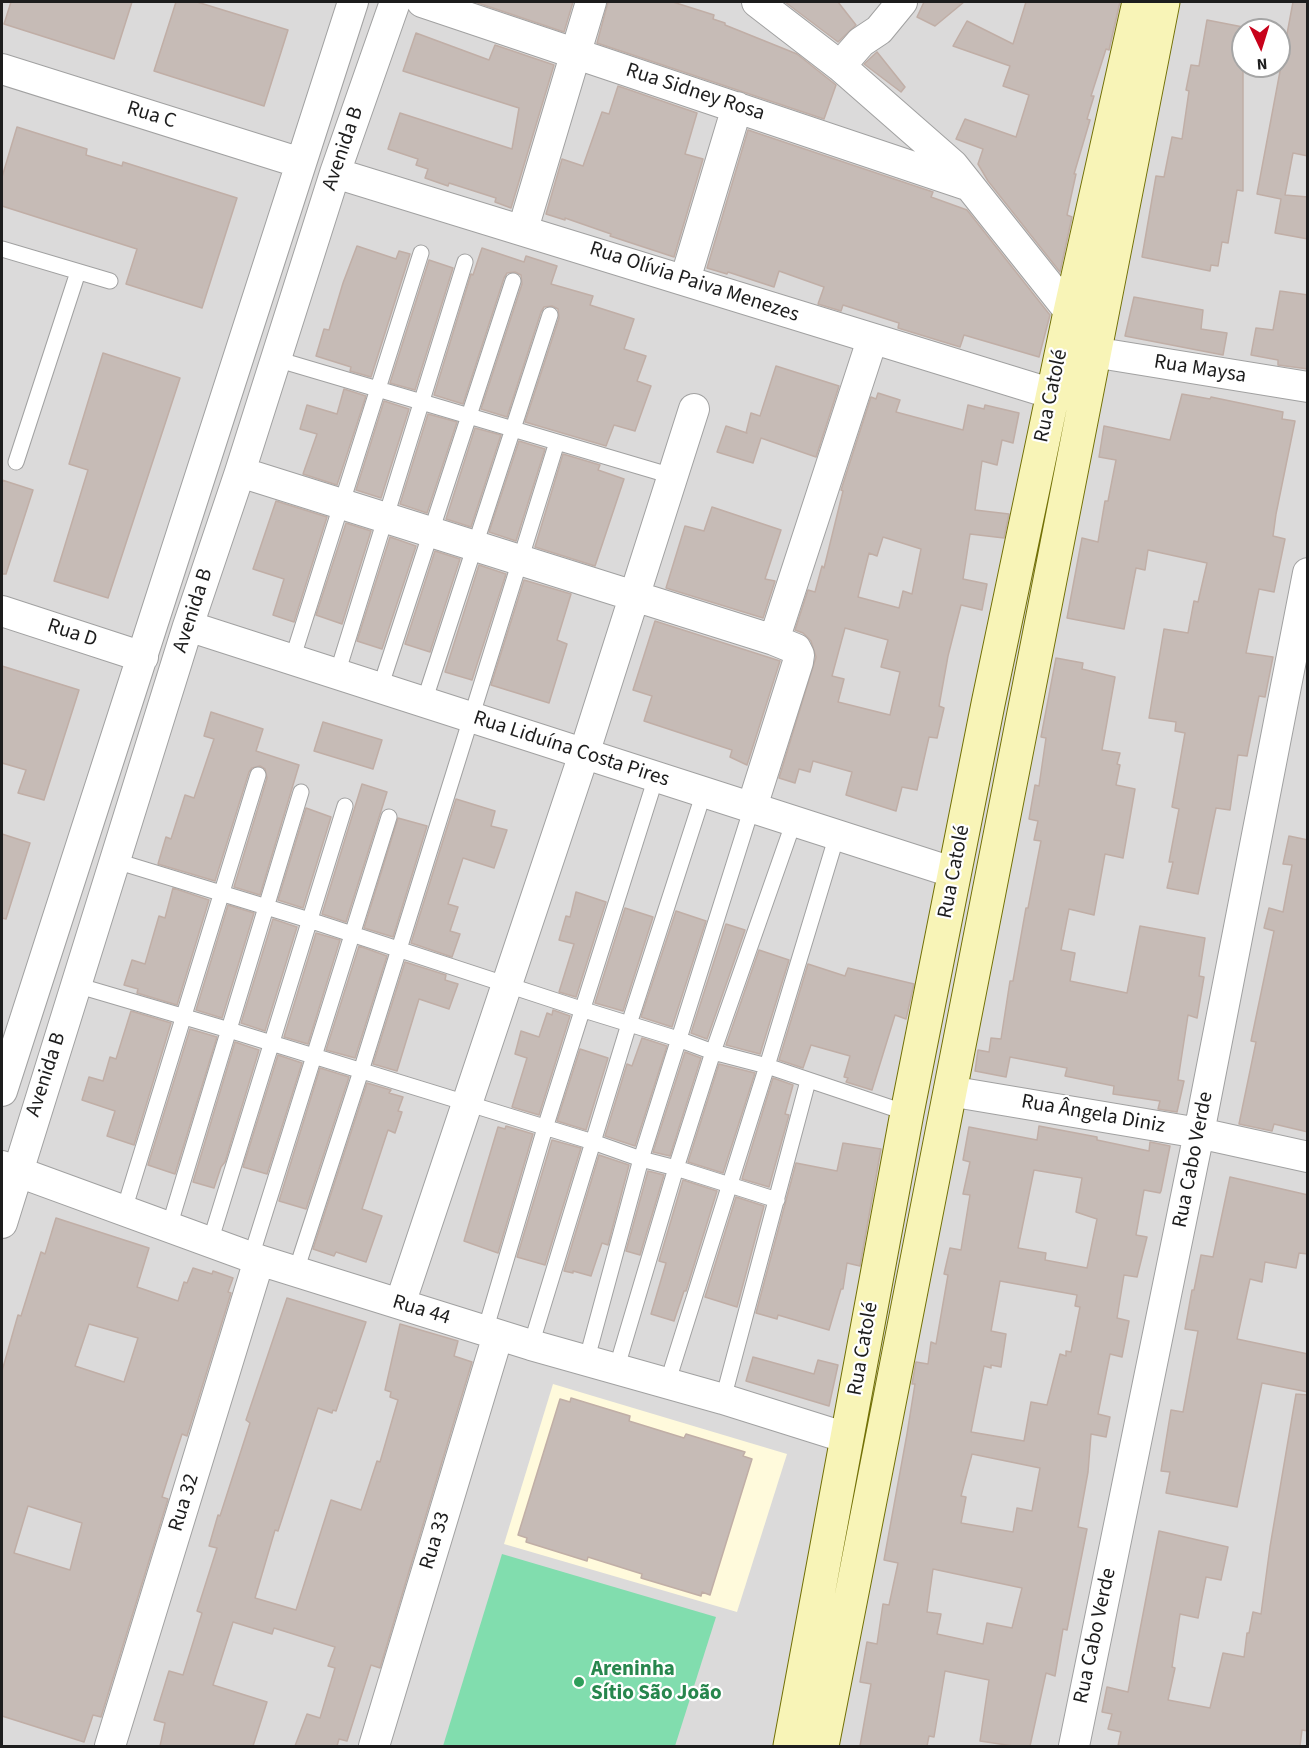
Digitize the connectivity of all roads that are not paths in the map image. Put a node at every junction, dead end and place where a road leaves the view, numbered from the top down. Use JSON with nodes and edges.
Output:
{"nodes":[{"id":1,"x":353,"y":2,"type":"edge"},
{"id":2,"x":394,"y":2,"type":"edge"},
{"id":3,"x":422,"y":2,"type":"edge"},
{"id":4,"x":591,"y":2,"type":"edge"},
{"id":5,"x":757,"y":2,"type":"edge"},
{"id":6,"x":902,"y":2,"type":"edge"},
{"id":7,"x":1139,"y":2,"type":"edge"},
{"id":8,"x":1162,"y":2,"type":"edge"},
{"id":9,"x":576,"y":53,"type":"junction"},
{"id":10,"x":840,"y":66,"type":"junction"},
{"id":11,"x":2,"y":69,"type":"edge"},
{"id":12,"x":737,"y":107,"type":"junction"},
{"id":13,"x":301,"y":163,"type":"junction"},
{"id":14,"x":335,"y":173,"type":"junction"},
{"id":15,"x":968,"y":185,"type":"junction"},
{"id":16,"x":523,"y":230,"type":"junction"},
{"id":17,"x":2,"y":249,"type":"edge"},
{"id":18,"x":422,"y":253,"type":"dead end"},
{"id":19,"x":465,"y":262,"type":"dead end"},
{"id":20,"x":78,"y":272,"type":"junction"},
{"id":21,"x":685,"y":280,"type":"junction"},
{"id":22,"x":110,"y":281,"type":"dead end"},
{"id":23,"x":513,"y":281,"type":"dead end"},
{"id":24,"x":1070,"y":312,"type":"junction"},
{"id":25,"x":549,"y":315,"type":"dead end"},
{"id":26,"x":872,"y":340,"type":"junction"},
{"id":27,"x":1093,"y":352,"type":"junction"},
{"id":28,"x":276,"y":359,"type":"junction"},
{"id":29,"x":1308,"y":387,"type":"edge"},
{"id":30,"x":378,"y":389,"type":"junction"},
{"id":31,"x":1053,"y":394,"type":"junction"},
{"id":32,"x":422,"y":402,"type":"junction"},
{"id":33,"x":694,"y":409,"type":"dead end"},
{"id":34,"x":469,"y":416,"type":"junction"},
{"id":35,"x":513,"y":429,"type":"junction"},
{"id":36,"x":556,"y":442,"type":"junction"},
{"id":37,"x":16,"y":462,"type":"dead end"},
{"id":38,"x":240,"y":472,"type":"junction"},
{"id":39,"x":672,"y":476,"type":"junction"},
{"id":40,"x":342,"y":504,"type":"junction"},
{"id":41,"x":385,"y":518,"type":"junction"},
{"id":42,"x":431,"y":532,"type":"junction"},
{"id":43,"x":475,"y":546,"type":"junction"},
{"id":44,"x":521,"y":561,"type":"junction"},
{"id":45,"x":1308,"y":573,"type":"edge"},
{"id":46,"x":634,"y":596,"type":"junction"},
{"id":47,"x":2,"y":611,"type":"edge"},
{"id":48,"x":188,"y":626,"type":"junction"},
{"id":49,"x":774,"y":640,"type":"junction"},
{"id":50,"x":143,"y":657,"type":"junction"},
{"id":51,"x":292,"y":660,"type":"junction"},
{"id":52,"x":337,"y":674,"type":"junction"},
{"id":53,"x":380,"y":688,"type":"junction"},
{"id":54,"x":424,"y":702,"type":"junction"},
{"id":55,"x":988,"y":704,"type":"junction"},
{"id":56,"x":1025,"y":711,"type":"junction"},
{"id":57,"x":471,"y":717,"type":"junction"},
{"id":58,"x":584,"y":754,"type":"junction"},
{"id":59,"x":258,"y":775,"type":"dead end"},
{"id":60,"x":656,"y":777,"type":"junction"},
{"id":61,"x":301,"y":792,"type":"dead end"},
{"id":62,"x":704,"y":792,"type":"junction"},
{"id":63,"x":345,"y":806,"type":"dead end"},
{"id":64,"x":752,"y":807,"type":"junction"},
{"id":65,"x":389,"y":818,"type":"dead end"},
{"id":66,"x":794,"y":821,"type":"junction"},
{"id":67,"x":837,"y":835,"type":"junction"},
{"id":68,"x":116,"y":861,"type":"junction"},
{"id":69,"x":955,"y":873,"type":"junction"},
{"id":70,"x":221,"y":893,"type":"junction"},
{"id":71,"x":266,"y":907,"type":"junction"},
{"id":72,"x":309,"y":920,"type":"junction"},
{"id":73,"x":352,"y":934,"type":"junction"},
{"id":74,"x":399,"y":949,"type":"junction"},
{"id":75,"x":76,"y":985,"type":"junction"},
{"id":76,"x":507,"y":985,"type":"junction"},
{"id":77,"x":584,"y":1010,"type":"junction"},
{"id":78,"x":183,"y":1016,"type":"junction"},
{"id":79,"x":629,"y":1024,"type":"junction"},
{"id":80,"x":229,"y":1030,"type":"junction"},
{"id":81,"x":678,"y":1039,"type":"junction"},
{"id":82,"x":272,"y":1043,"type":"junction"},
{"id":83,"x":713,"y":1052,"type":"junction"},
{"id":84,"x":314,"y":1056,"type":"junction"},
{"id":85,"x":767,"y":1066,"type":"junction"},
{"id":86,"x":361,"y":1071,"type":"junction"},
{"id":87,"x":808,"y":1081,"type":"junction"},
{"id":88,"x":2,"y":1091,"type":"edge"},
{"id":89,"x":949,"y":1091,"type":"junction"},
{"id":90,"x":467,"y":1104,"type":"junction"},
{"id":91,"x":907,"y":1113,"type":"junction"},
{"id":92,"x":545,"y":1128,"type":"junction"},
{"id":93,"x":1199,"y":1133,"type":"junction"},
{"id":94,"x":593,"y":1142,"type":"junction"},
{"id":95,"x":1308,"y":1156,"type":"edge"},
{"id":96,"x":641,"y":1159,"type":"junction"},
{"id":97,"x":9,"y":1168,"type":"edge"},
{"id":98,"x":676,"y":1168,"type":"junction"},
{"id":99,"x":728,"y":1185,"type":"junction"},
{"id":100,"x":777,"y":1200,"type":"junction"},
{"id":101,"x":124,"y":1210,"type":"junction"},
{"id":102,"x":2,"y":1223,"type":"edge"},
{"id":103,"x":169,"y":1227,"type":"junction"},
{"id":104,"x":210,"y":1242,"type":"junction"},
{"id":105,"x":255,"y":1258,"type":"junction"},
{"id":106,"x":296,"y":1271,"type":"junction"},
{"id":107,"x":400,"y":1304,"type":"junction"},
{"id":108,"x":491,"y":1333,"type":"junction"},
{"id":109,"x":531,"y":1345,"type":"junction"},
{"id":110,"x":586,"y":1362,"type":"junction"},
{"id":111,"x":616,"y":1370,"type":"junction"},
{"id":112,"x":667,"y":1384,"type":"junction"},
{"id":113,"x":723,"y":1399,"type":"junction"},
{"id":114,"x":847,"y":1438,"type":"junction"},
{"id":115,"x":110,"y":1746,"type":"edge"},
{"id":116,"x":374,"y":1746,"type":"edge"},
{"id":117,"x":790,"y":1746,"type":"edge"},
{"id":118,"x":822,"y":1746,"type":"edge"},
{"id":119,"x":1074,"y":1746,"type":"edge"}],
"edges":[{"from":1,"to":13,"type":"street","name":"Avenida B"},
{"from":2,"to":14,"type":"street","name":"Avenida B"},
{"from":3,"to":9,"type":"street","name":"Rua Sidney Rosa"},
{"from":4,"to":9,"type":"street"},
{"from":5,"to":10,"type":"street"},
{"from":6,"to":10,"type":"street"},
{"from":7,"to":24,"type":"street","name":"Rua Catolé"},
{"from":8,"to":27,"type":"street","name":"Rua Catolé"},
{"from":9,"to":12,"type":"street","name":"Rua Sidney Rosa"},
{"from":9,"to":16,"type":"street"},
{"from":10,"to":15,"type":"street"},
{"from":11,"to":13,"type":"street","name":"Rua C"},
{"from":12,"to":15,"type":"street","name":"Rua Sidney Rosa"},
{"from":12,"to":21,"type":"street"},
{"from":13,"to":50,"type":"street","name":"Avenida B"},
{"from":14,"to":16,"type":"street","name":"Rua Olívia Paiva Menezes"},
{"from":14,"to":28,"type":"street","name":"Avenida B"},
{"from":15,"to":24,"type":"street"},
{"from":16,"to":21,"type":"street","name":"Rua Olívia Paiva Menezes"},
{"from":17,"to":20,"type":"lane"},
{"from":18,"to":30,"type":"lane"},
{"from":19,"to":32,"type":"lane"},
{"from":20,"to":22,"type":"lane"},
{"from":20,"to":37,"type":"lane"},
{"from":21,"to":26,"type":"street","name":"Rua Olívia Paiva Menezes"},
{"from":23,"to":34,"type":"lane"},
{"from":24,"to":31,"type":"street","name":"Rua Catolé"},
{"from":25,"to":35,"type":"lane"},
{"from":26,"to":31,"type":"street","name":"Rua Olívia Paiva Menezes"},
{"from":26,"to":49,"type":"street"},
{"from":27,"to":29,"type":"street","name":"Rua Maysa"},
{"from":27,"to":56,"type":"street","name":"Rua Catolé"},
{"from":28,"to":30,"type":"lane"},
{"from":28,"to":38,"type":"street","name":"Avenida B"},
{"from":30,"to":32,"type":"lane"},
{"from":30,"to":40,"type":"lane"},
{"from":31,"to":55,"type":"street","name":"Rua Catolé"},
{"from":32,"to":34,"type":"lane"},
{"from":32,"to":41,"type":"lane"},
{"from":33,"to":39,"type":"street"},
{"from":34,"to":35,"type":"lane"},
{"from":34,"to":42,"type":"lane"},
{"from":35,"to":36,"type":"lane"},
{"from":35,"to":43,"type":"lane"},
{"from":36,"to":39,"type":"lane"},
{"from":36,"to":44,"type":"lane"},
{"from":38,"to":40,"type":"street"},
{"from":38,"to":48,"type":"street","name":"Avenida B"},
{"from":39,"to":46,"type":"street"},
{"from":40,"to":41,"type":"street"},
{"from":40,"to":51,"type":"lane"},
{"from":41,"to":42,"type":"street"},
{"from":41,"to":52,"type":"lane"},
{"from":42,"to":43,"type":"street"},
{"from":42,"to":53,"type":"lane"},
{"from":43,"to":44,"type":"street"},
{"from":43,"to":54,"type":"lane"},
{"from":44,"to":46,"type":"street"},
{"from":44,"to":57,"type":"lane"},
{"from":45,"to":93,"type":"street","name":"Rua Cabo Verde"},
{"from":46,"to":49,"type":"street"},
{"from":46,"to":58,"type":"street"},
{"from":47,"to":50,"type":"street","name":"Rua D"},
{"from":48,"to":51,"type":"street","name":"Rua Liduína Costa Pires"},
{"from":48,"to":68,"type":"street","name":"Avenida B"},
{"from":49,"to":64,"type":"street"},
{"from":50,"to":88,"type":"street","name":"Avenida B"},
{"from":51,"to":52,"type":"street","name":"Rua Liduína Costa Pires"},
{"from":52,"to":53,"type":"street","name":"Rua Liduína Costa Pires"},
{"from":53,"to":54,"type":"street","name":"Rua Liduína Costa Pires"},
{"from":54,"to":57,"type":"street","name":"Rua Liduína Costa Pires"},
{"from":55,"to":56,"type":"street"},
{"from":55,"to":69,"type":"street","name":"Rua Catolé"},
{"from":56,"to":89,"type":"street","name":"Rua Catolé"},
{"from":57,"to":58,"type":"street","name":"Rua Liduína Costa Pires"},
{"from":57,"to":74,"type":"lane"},
{"from":58,"to":60,"type":"street","name":"Rua Liduína Costa Pires"},
{"from":58,"to":76,"type":"street"},
{"from":59,"to":70,"type":"lane"},
{"from":60,"to":62,"type":"street","name":"Rua Liduína Costa Pires"},
{"from":60,"to":77,"type":"lane"},
{"from":61,"to":71,"type":"lane"},
{"from":62,"to":64,"type":"street","name":"Rua Liduína Costa Pires"},
{"from":62,"to":79,"type":"lane"},
{"from":63,"to":72,"type":"lane"},
{"from":64,"to":66,"type":"street","name":"Rua Liduína Costa Pires"},
{"from":64,"to":81,"type":"lane"},
{"from":65,"to":73,"type":"lane"},
{"from":66,"to":67,"type":"street","name":"Rua Liduína Costa Pires"},
{"from":66,"to":83,"type":"lane"},
{"from":67,"to":69,"type":"street","name":"Rua Liduína Costa Pires"},
{"from":67,"to":85,"type":"lane"},
{"from":68,"to":70,"type":"lane"},
{"from":68,"to":75,"type":"street","name":"Avenida B"},
{"from":69,"to":91,"type":"street","name":"Rua Catolé"},
{"from":70,"to":71,"type":"lane"},
{"from":70,"to":78,"type":"lane"},
{"from":71,"to":72,"type":"lane"},
{"from":71,"to":80,"type":"lane"},
{"from":72,"to":73,"type":"lane"},
{"from":72,"to":82,"type":"lane"},
{"from":73,"to":74,"type":"lane"},
{"from":73,"to":84,"type":"lane"},
{"from":74,"to":76,"type":"lane"},
{"from":74,"to":86,"type":"lane"},
{"from":75,"to":78,"type":"lane"},
{"from":75,"to":97,"type":"street","name":"Avenida B"},
{"from":76,"to":77,"type":"lane"},
{"from":76,"to":90,"type":"street"},
{"from":77,"to":79,"type":"lane"},
{"from":77,"to":92,"type":"lane"},
{"from":78,"to":80,"type":"lane"},
{"from":78,"to":101,"type":"lane"},
{"from":79,"to":81,"type":"lane"},
{"from":79,"to":94,"type":"lane"},
{"from":80,"to":82,"type":"lane"},
{"from":80,"to":103,"type":"lane"},
{"from":81,"to":83,"type":"lane"},
{"from":81,"to":96,"type":"lane"},
{"from":82,"to":84,"type":"lane"},
{"from":82,"to":104,"type":"lane"},
{"from":83,"to":85,"type":"lane"},
{"from":83,"to":98,"type":"lane"},
{"from":84,"to":86,"type":"lane"},
{"from":84,"to":105,"type":"lane"},
{"from":85,"to":87,"type":"lane"},
{"from":85,"to":99,"type":"lane"},
{"from":86,"to":90,"type":"lane"},
{"from":86,"to":106,"type":"lane"},
{"from":87,"to":91,"type":"lane"},
{"from":87,"to":100,"type":"lane"},
{"from":89,"to":93,"type":"street","name":"Rua Ângela Diniz"},
{"from":89,"to":118,"type":"street","name":"Rua Catolé"},
{"from":90,"to":92,"type":"lane"},
{"from":90,"to":107,"type":"street"},
{"from":91,"to":114,"type":"street","name":"Rua Catolé"},
{"from":92,"to":94,"type":"lane"},
{"from":92,"to":108,"type":"lane"},
{"from":93,"to":95,"type":"street","name":"Rua Ângela Diniz"},
{"from":93,"to":119,"type":"street","name":"Rua Cabo Verde"},
{"from":94,"to":96,"type":"lane"},
{"from":94,"to":109,"type":"lane"},
{"from":96,"to":98,"type":"lane"},
{"from":96,"to":110,"type":"lane"},
{"from":97,"to":101,"type":"street","name":"Rua 44"},
{"from":97,"to":102,"type":"street","name":"Avenida B"},
{"from":98,"to":99,"type":"lane"},
{"from":98,"to":111,"type":"lane"},
{"from":99,"to":100,"type":"lane"},
{"from":99,"to":112,"type":"lane"},
{"from":100,"to":113,"type":"lane"},
{"from":101,"to":103,"type":"street","name":"Rua 44"},
{"from":103,"to":104,"type":"street","name":"Rua 44"},
{"from":104,"to":105,"type":"street","name":"Rua 44"},
{"from":105,"to":106,"type":"street","name":"Rua 44"},
{"from":105,"to":115,"type":"street","name":"Rua 32"},
{"from":106,"to":107,"type":"street","name":"Rua 44"},
{"from":107,"to":108,"type":"street","name":"Rua 44"},
{"from":108,"to":109,"type":"street","name":"Rua 44"},
{"from":108,"to":116,"type":"street","name":"Rua 33"},
{"from":109,"to":110,"type":"street","name":"Rua 44"},
{"from":110,"to":111,"type":"street","name":"Rua 44"},
{"from":111,"to":112,"type":"street","name":"Rua 44"},
{"from":112,"to":113,"type":"street","name":"Rua 44"},
{"from":113,"to":114,"type":"street","name":"Rua 44"},
{"from":114,"to":117,"type":"street","name":"Rua Catolé"}]}
